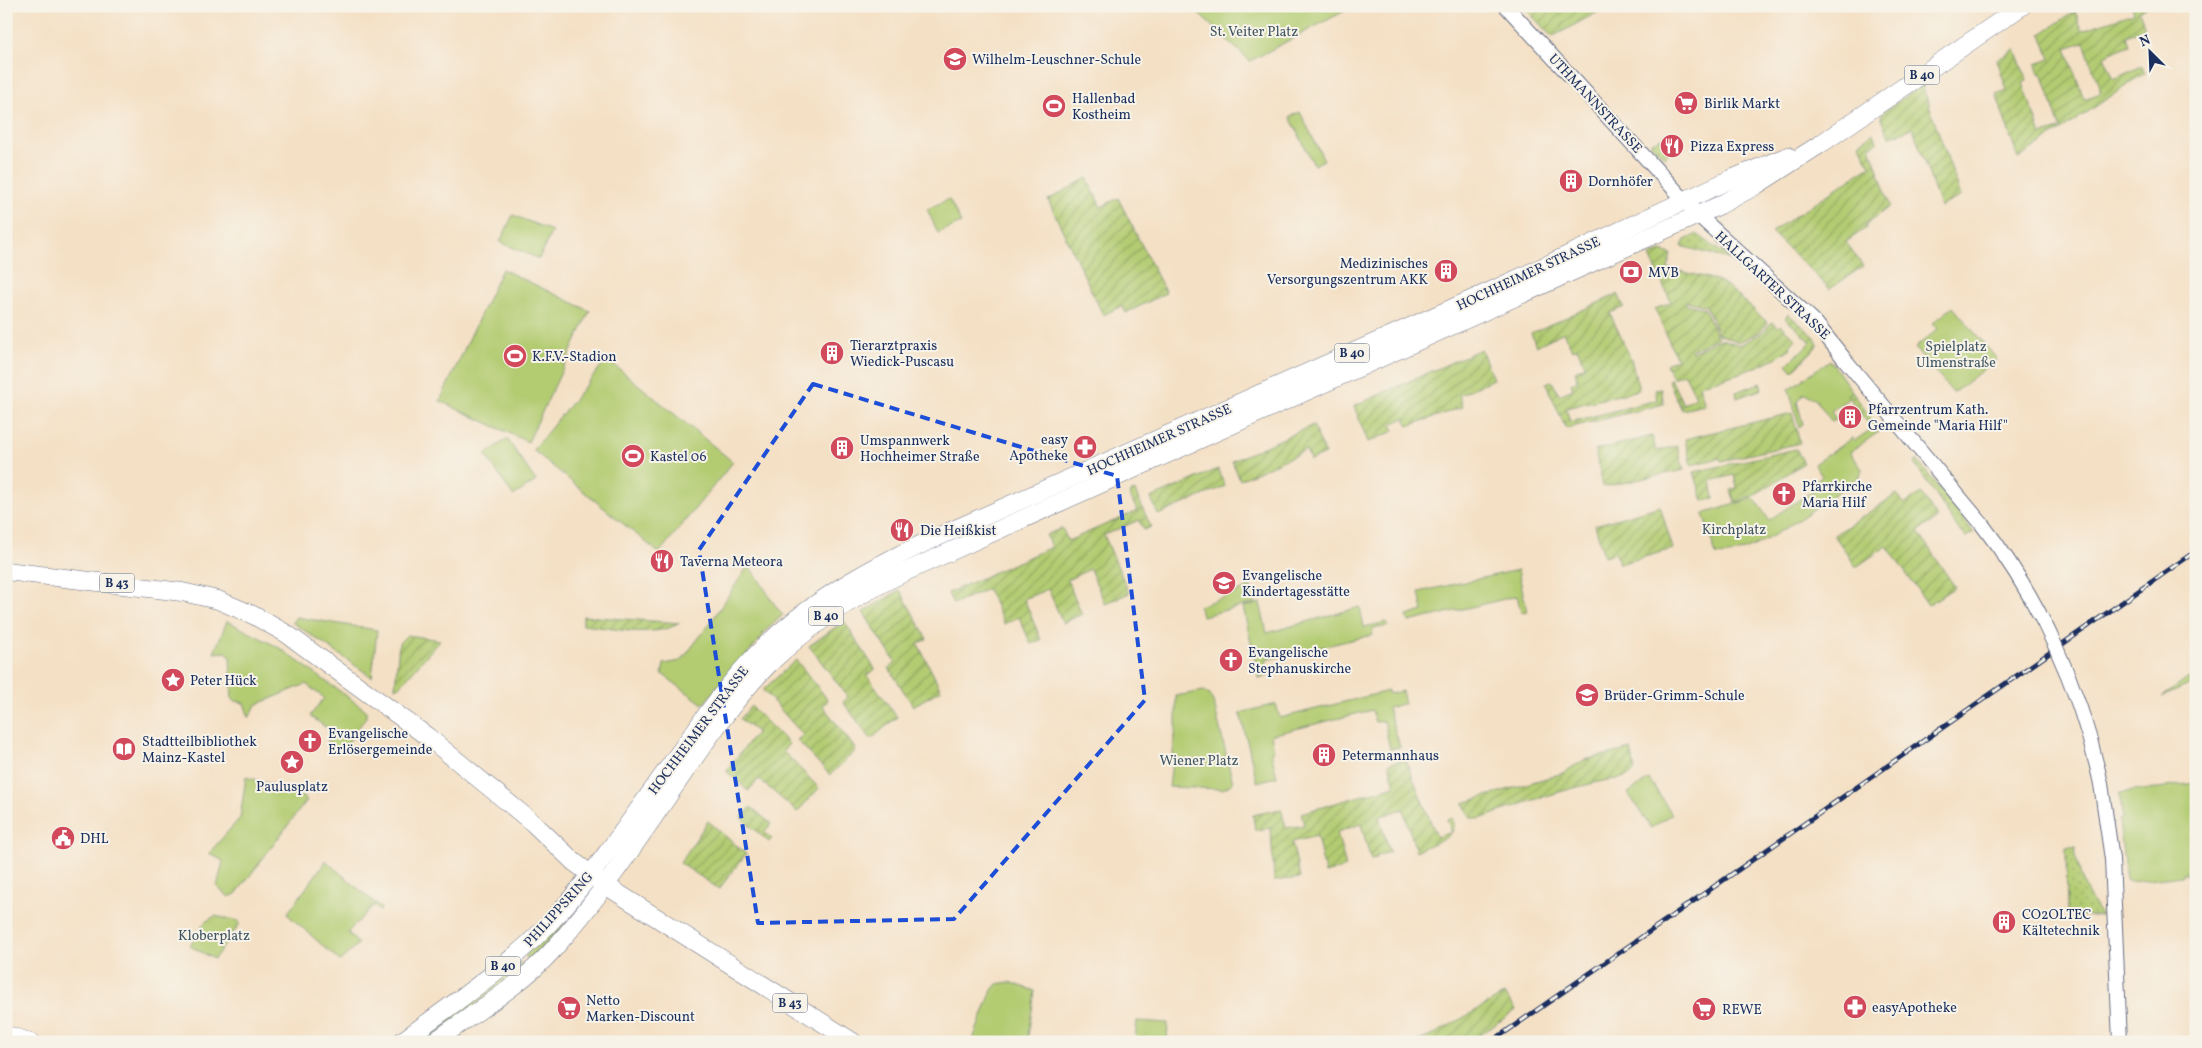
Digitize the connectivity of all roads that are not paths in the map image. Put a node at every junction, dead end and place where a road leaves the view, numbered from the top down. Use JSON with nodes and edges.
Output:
{"nodes":[{"id":1,"x":1506,"y":6,"type":"edge"},
{"id":2,"x":2022,"y":6,"type":"edge"},
{"id":3,"x":1822,"y":143,"type":"junction"},
{"id":4,"x":1684,"y":200,"type":"junction"},
{"id":5,"x":1698,"y":215,"type":"junction"},
{"id":6,"x":6,"y":571,"type":"edge"},
{"id":7,"x":593,"y":870,"type":"junction"},
{"id":8,"x":608,"y":882,"type":"junction"},
{"id":9,"x":516,"y":956,"type":"junction"},
{"id":10,"x":529,"y":972,"type":"junction"},
{"id":11,"x":6,"y":1036,"type":"edge"},
{"id":12,"x":30,"y":1042,"type":"edge"},
{"id":13,"x":401,"y":1042,"type":"edge"},
{"id":14,"x":434,"y":1042,"type":"edge"},
{"id":15,"x":853,"y":1042,"type":"edge"},
{"id":16,"x":2120,"y":1042,"type":"edge"}],
"edges":[{"from":1,"to":4,"type":"street","name":"UTHMANNSTRASSE"},
{"from":2,"to":3,"type":"main road","name":"HOCHHEIMER STRASSE","number":"B 40"},
{"from":3,"to":4,"type":"main road","name":"HOCHHEIMER STRASSE","number":"B 40"},
{"from":3,"to":5,"type":"main road","name":"HOCHHEIMER STRASSE","number":"B 40"},
{"from":4,"to":5,"type":"street","name":"HALLGARTER STRASSE"},
{"from":4,"to":7,"type":"main road","name":"HOCHHEIMER STRASSE","number":"B 40"},
{"from":5,"to":8,"type":"main road","name":"HOCHHEIMER STRASSE","number":"B 40"},
{"from":5,"to":16,"type":"street","name":"HALLGARTER STRASSE","bridge":true},
{"from":6,"to":7,"type":"main road","number":"B 43"},
{"from":7,"to":8,"type":"main road","number":"B 43"},
{"from":7,"to":9,"type":"main road","name":"PHILIPPSRING","number":"B 40"},
{"from":8,"to":10,"type":"main road","name":"PHILIPPSRING","number":"B 40"},
{"from":8,"to":15,"type":"main road","number":"B 43"},
{"from":9,"to":10,"type":"main road"},
{"from":9,"to":13,"type":"main road","name":"PHILIPPSRING","number":"B 40"},
{"from":10,"to":14,"type":"main road","name":"PHILIPPSRING","number":"B 40"},
{"from":11,"to":12,"type":"main road"}]}
